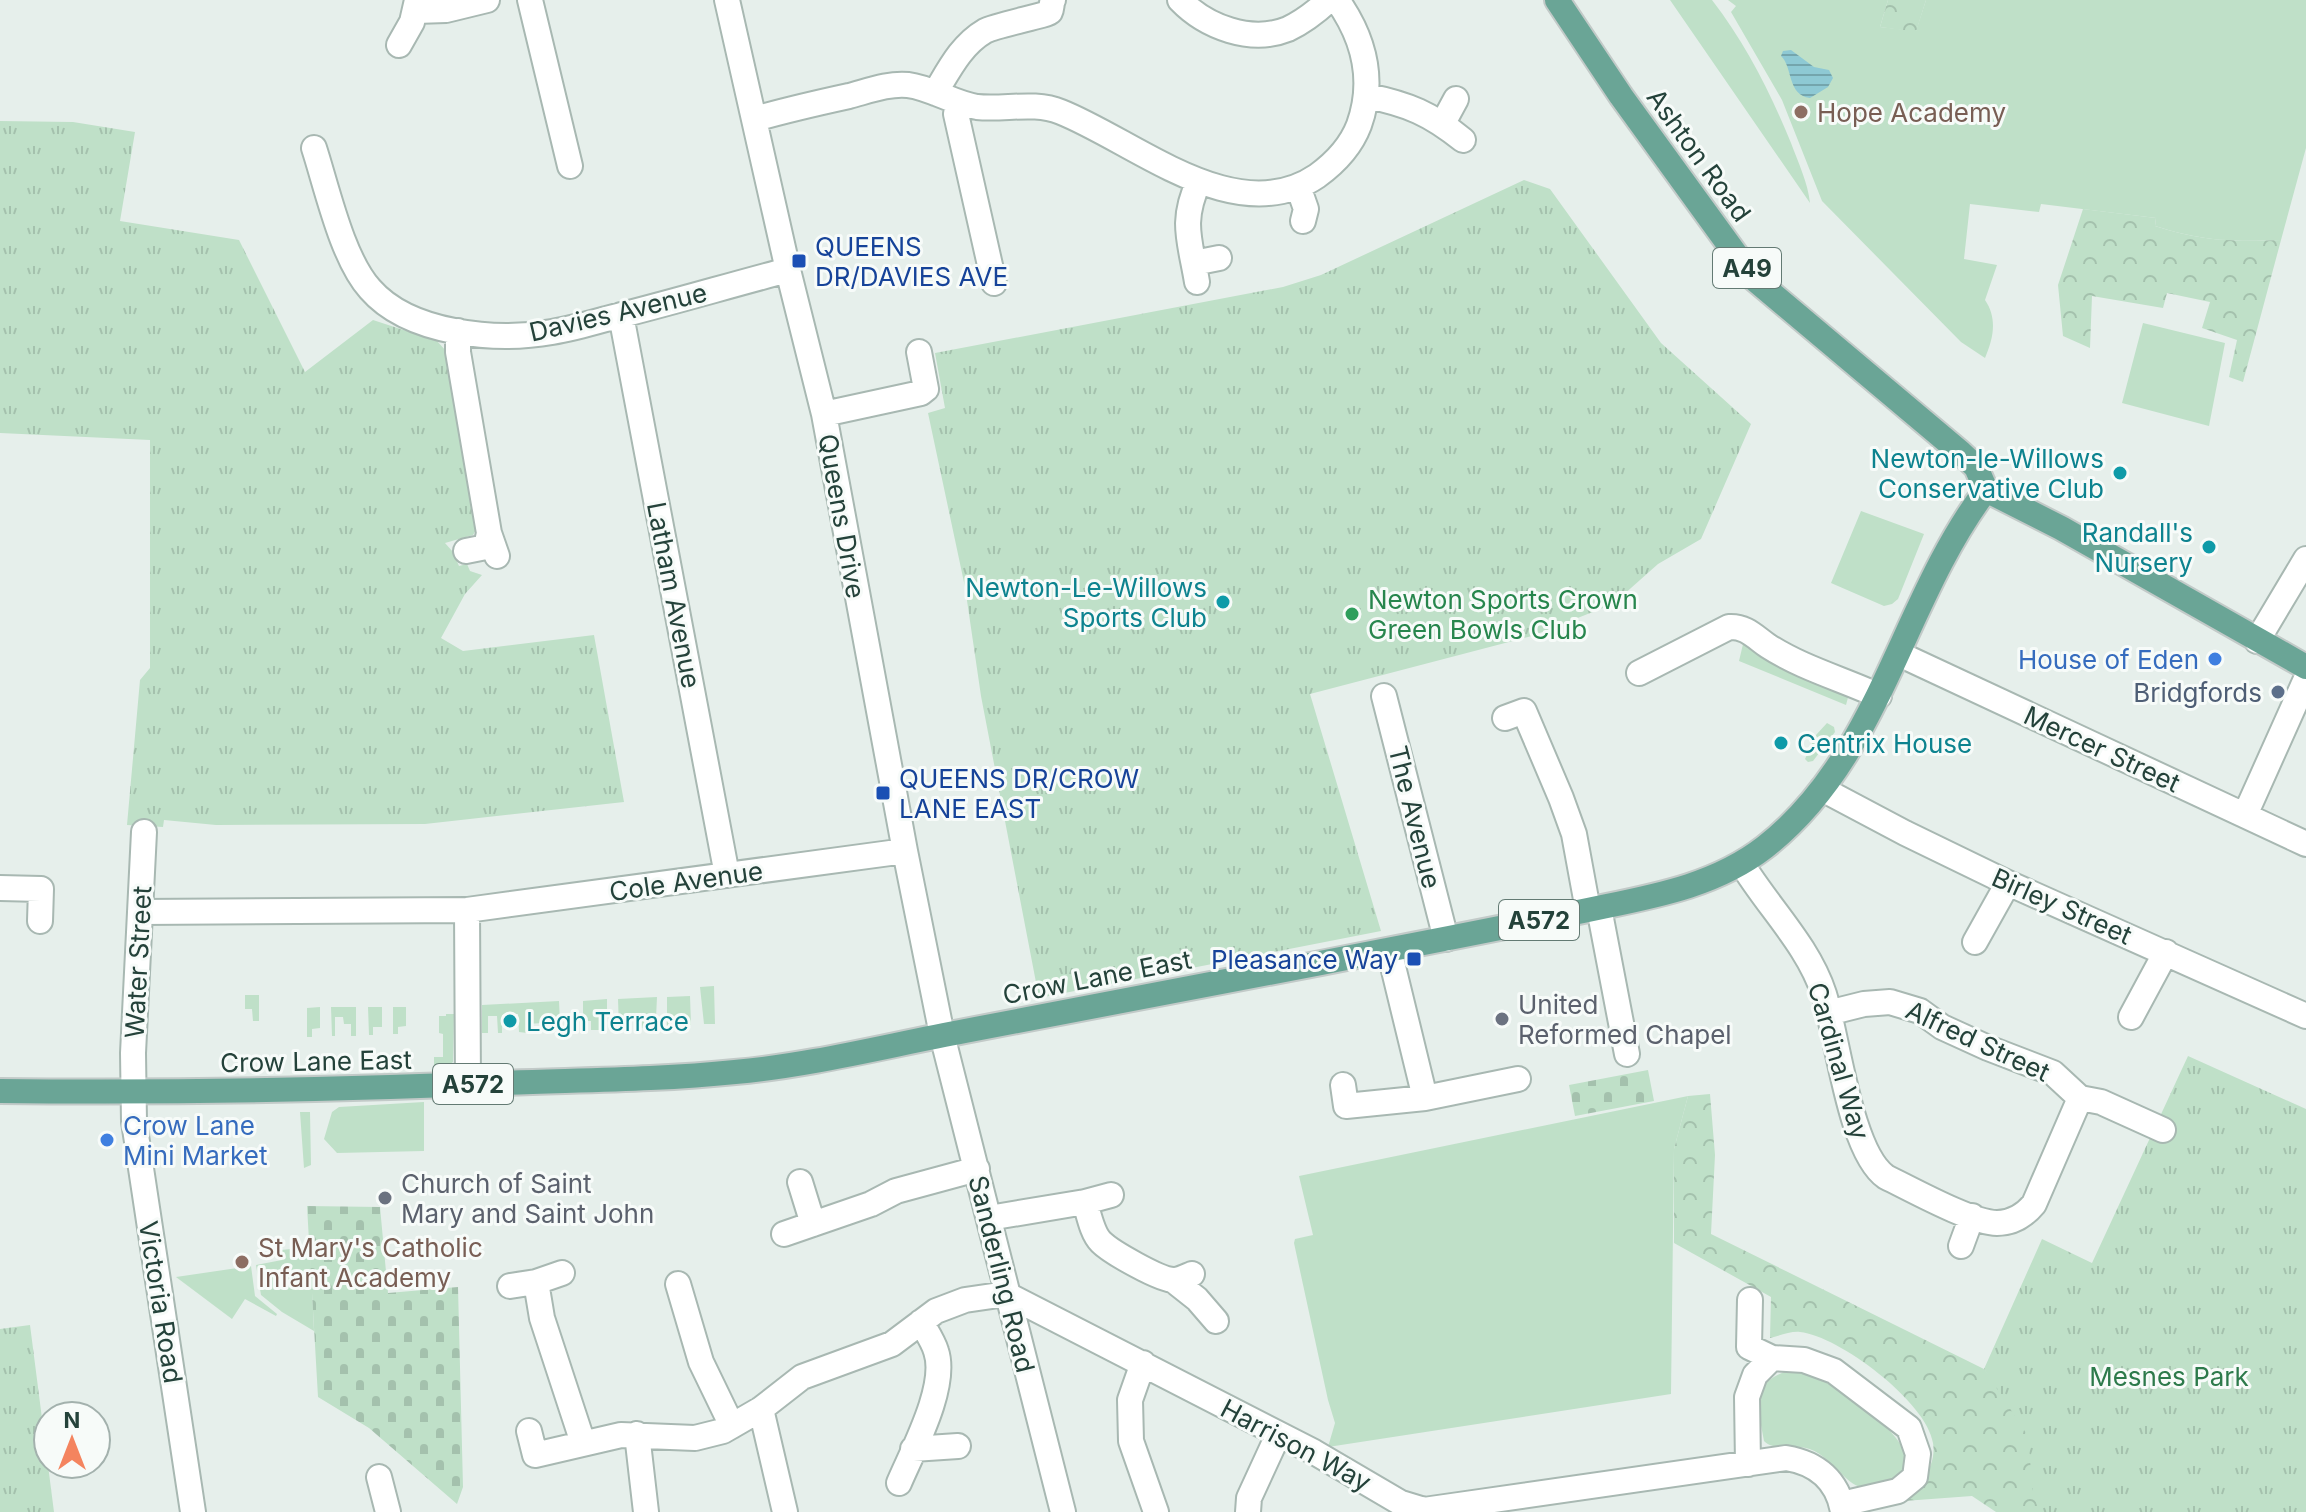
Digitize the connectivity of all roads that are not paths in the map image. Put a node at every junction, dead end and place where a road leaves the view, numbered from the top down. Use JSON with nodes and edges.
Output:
{"nodes":[{"id":1,"x":487,"y":0,"type":"edge"},
{"id":2,"x":530,"y":0,"type":"edge"},
{"id":3,"x":727,"y":0,"type":"edge"},
{"id":4,"x":1053,"y":0,"type":"edge"},
{"id":5,"x":1180,"y":0,"type":"edge"},
{"id":6,"x":1329,"y":0,"type":"edge"},
{"id":7,"x":1337,"y":0,"type":"edge"},
{"id":8,"x":1557,"y":0,"type":"edge"},
{"id":9,"x":417,"y":5,"type":"edge"},
{"id":10,"x":1000,"y":11,"type":"edge"},
{"id":11,"x":399,"y":45,"type":"dead end"},
{"id":12,"x":935,"y":93,"type":"junction"},
{"id":13,"x":1367,"y":96,"type":"junction"},
{"id":14,"x":1456,"y":99,"type":"dead end"},
{"id":15,"x":958,"y":103,"type":"junction"},
{"id":16,"x":755,"y":119,"type":"junction"},
{"id":17,"x":1443,"y":123,"type":"junction"},
{"id":18,"x":1463,"y":140,"type":"dead end"},
{"id":19,"x":314,"y":148,"type":"dead end"},
{"id":20,"x":570,"y":166,"type":"dead end"},
{"id":21,"x":1199,"y":181,"type":"junction"},
{"id":22,"x":1298,"y":186,"type":"junction"},
{"id":23,"x":1303,"y":221,"type":"dead end"},
{"id":24,"x":1219,"y":258,"type":"dead end"},
{"id":25,"x":788,"y":270,"type":"junction"},
{"id":26,"x":994,"y":283,"type":"dead end"},
{"id":27,"x":621,"y":315,"type":"junction"},
{"id":28,"x":458,"y":331,"type":"junction"},
{"id":29,"x":919,"y":352,"type":"dead end"},
{"id":30,"x":824,"y":414,"type":"junction"},
{"id":31,"x":1986,"y":490,"type":"junction"},
{"id":32,"x":466,"y":551,"type":"dead end"},
{"id":33,"x":2306,"y":559,"type":"edge"},
{"id":34,"x":2257,"y":641,"type":"junction"},
{"id":35,"x":1899,"y":654,"type":"junction"},
{"id":36,"x":2306,"y":667,"type":"edge"},
{"id":37,"x":1639,"y":673,"type":"dead end"},
{"id":38,"x":2306,"y":679,"type":"edge"},
{"id":39,"x":1384,"y":696,"type":"dead end"},
{"id":40,"x":1879,"y":696,"type":"junction"},
{"id":41,"x":1505,"y":718,"type":"dead end"},
{"id":42,"x":1822,"y":789,"type":"junction"},
{"id":43,"x":2245,"y":815,"type":"junction"},
{"id":44,"x":144,"y":832,"type":"dead end"},
{"id":45,"x":2306,"y":844,"type":"edge"},
{"id":46,"x":905,"y":851,"type":"junction"},
{"id":47,"x":1742,"y":864,"type":"junction"},
{"id":48,"x":727,"y":875,"type":"junction"},
{"id":49,"x":2008,"y":883,"type":"junction"},
{"id":50,"x":0,"y":888,"type":"edge"},
{"id":51,"x":1594,"y":909,"type":"junction"},
{"id":52,"x":467,"y":910,"type":"junction"},
{"id":53,"x":140,"y":912,"type":"junction"},
{"id":54,"x":40,"y":921,"type":"dead end"},
{"id":55,"x":1446,"y":939,"type":"junction"},
{"id":56,"x":1975,"y":942,"type":"dead end"},
{"id":57,"x":1389,"y":950,"type":"junction"},
{"id":58,"x":2166,"y":952,"type":"junction"},
{"id":59,"x":1828,"y":1013,"type":"junction"},
{"id":60,"x":2306,"y":1016,"type":"edge"},
{"id":61,"x":2131,"y":1017,"type":"dead end"},
{"id":62,"x":942,"y":1035,"type":"junction"},
{"id":63,"x":1627,"y":1054,"type":"dead end"},
{"id":64,"x":1518,"y":1079,"type":"dead end"},
{"id":65,"x":468,"y":1084,"type":"junction"},
{"id":66,"x":1343,"y":1085,"type":"dead end"},
{"id":67,"x":0,"y":1091,"type":"edge"},
{"id":68,"x":132,"y":1092,"type":"junction"},
{"id":69,"x":1425,"y":1098,"type":"junction"},
{"id":70,"x":2080,"y":1098,"type":"junction"},
{"id":71,"x":2163,"y":1130,"type":"dead end"},
{"id":72,"x":977,"y":1169,"type":"junction"},
{"id":73,"x":800,"y":1182,"type":"dead end"},
{"id":74,"x":1111,"y":1195,"type":"dead end"},
{"id":75,"x":1085,"y":1202,"type":"junction"},
{"id":76,"x":1972,"y":1216,"type":"junction"},
{"id":77,"x":989,"y":1218,"type":"junction"},
{"id":78,"x":813,"y":1224,"type":"junction"},
{"id":79,"x":784,"y":1234,"type":"dead end"},
{"id":80,"x":1961,"y":1246,"type":"dead end"},
{"id":81,"x":562,"y":1273,"type":"dead end"},
{"id":82,"x":536,"y":1282,"type":"junction"},
{"id":83,"x":678,"y":1283,"type":"dead end"},
{"id":84,"x":510,"y":1286,"type":"dead end"},
{"id":85,"x":1006,"y":1294,"type":"junction"},
{"id":86,"x":1750,"y":1300,"type":"dead end"},
{"id":87,"x":1216,"y":1321,"type":"dead end"},
{"id":88,"x":921,"y":1322,"type":"junction"},
{"id":89,"x":1772,"y":1358,"type":"junction"},
{"id":90,"x":1143,"y":1363,"type":"junction"},
{"id":91,"x":761,"y":1409,"type":"junction"},
{"id":92,"x":732,"y":1426,"type":"junction"},
{"id":93,"x":529,"y":1431,"type":"dead end"},
{"id":94,"x":637,"y":1434,"type":"junction"},
{"id":95,"x":1278,"y":1435,"type":"junction"},
{"id":96,"x":583,"y":1443,"type":"junction"},
{"id":97,"x":958,"y":1446,"type":"dead end"},
{"id":98,"x":913,"y":1449,"type":"junction"},
{"id":99,"x":1748,"y":1464,"type":"junction"},
{"id":100,"x":379,"y":1477,"type":"dead end"},
{"id":101,"x":899,"y":1483,"type":"dead end"},
{"id":102,"x":1402,"y":1508,"type":"edge"},
{"id":103,"x":1843,"y":1508,"type":"edge"},
{"id":104,"x":193,"y":1512,"type":"edge"},
{"id":105,"x":388,"y":1512,"type":"edge"},
{"id":106,"x":646,"y":1512,"type":"edge"},
{"id":107,"x":785,"y":1512,"type":"edge"},
{"id":108,"x":1063,"y":1512,"type":"edge"},
{"id":109,"x":1156,"y":1512,"type":"edge"},
{"id":110,"x":1248,"y":1512,"type":"edge"}],
"edges":[{"from":1,"to":9,"type":"street"},
{"from":2,"to":20,"type":"street"},
{"from":3,"to":16,"type":"street","name":"Queens Drive"},
{"from":4,"to":10,"type":"street"},
{"from":5,"to":6,"type":"street"},
{"from":7,"to":13,"type":"street"},
{"from":8,"to":31,"type":"main road","name":"Ashton Road","number":"A49"},
{"from":9,"to":11,"type":"street"},
{"from":10,"to":12,"type":"street"},
{"from":12,"to":15,"type":"street"},
{"from":12,"to":16,"type":"street"},
{"from":13,"to":17,"type":"street"},
{"from":13,"to":22,"type":"street"},
{"from":14,"to":17,"type":"street"},
{"from":15,"to":21,"type":"street"},
{"from":15,"to":26,"type":"street"},
{"from":16,"to":25,"type":"street","name":"Queens Drive"},
{"from":17,"to":18,"type":"street"},
{"from":19,"to":28,"type":"street","name":"Davies Avenue"},
{"from":21,"to":22,"type":"street"},
{"from":21,"to":24,"type":"street"},
{"from":22,"to":23,"type":"street"},
{"from":25,"to":27,"type":"street","name":"Davies Avenue"},
{"from":25,"to":30,"type":"street","name":"Queens Drive"},
{"from":27,"to":28,"type":"street","name":"Davies Avenue"},
{"from":27,"to":48,"type":"street","name":"Latham Avenue"},
{"from":28,"to":32,"type":"street"},
{"from":29,"to":30,"type":"street"},
{"from":30,"to":46,"type":"street","name":"Queens Drive"},
{"from":31,"to":34,"type":"main road"},
{"from":31,"to":35,"type":"main road","name":"Crow Lane East","number":"A572"},
{"from":33,"to":34,"type":"street"},
{"from":34,"to":36,"type":"main road"},
{"from":35,"to":40,"type":"main road","name":"Crow Lane East","number":"A572"},
{"from":35,"to":43,"type":"street","name":"Mercer Street"},
{"from":37,"to":40,"type":"street"},
{"from":38,"to":43,"type":"street"},
{"from":39,"to":55,"type":"street","name":"The Avenue"},
{"from":40,"to":42,"type":"main road","name":"Crow Lane East","number":"A572"},
{"from":41,"to":51,"type":"street"},
{"from":42,"to":47,"type":"main road","name":"Crow Lane East","number":"A572"},
{"from":42,"to":49,"type":"street","name":"Birley Street"},
{"from":43,"to":45,"type":"street","name":"Mercer Street"},
{"from":44,"to":53,"type":"street","name":"Water Street"},
{"from":46,"to":48,"type":"street","name":"Cole Avenue"},
{"from":46,"to":62,"type":"street","name":"Queens Drive"},
{"from":47,"to":51,"type":"main road","name":"Crow Lane East","number":"A572"},
{"from":47,"to":59,"type":"street","name":"Cardinal Way"},
{"from":48,"to":52,"type":"street","name":"Cole Avenue"},
{"from":49,"to":56,"type":"street"},
{"from":49,"to":58,"type":"street","name":"Birley Street"},
{"from":50,"to":54,"type":"street"},
{"from":51,"to":55,"type":"main road","name":"Crow Lane East","number":"A572"},
{"from":51,"to":63,"type":"street"},
{"from":52,"to":53,"type":"street","name":"Cole Avenue"},
{"from":52,"to":65,"type":"street"},
{"from":53,"to":68,"type":"street","name":"Water Street"},
{"from":55,"to":57,"type":"main road","name":"Crow Lane East","number":"A572"},
{"from":57,"to":62,"type":"main road","name":"Crow Lane East","number":"A572"},
{"from":57,"to":69,"type":"street"},
{"from":58,"to":60,"type":"street","name":"Birley Street"},
{"from":58,"to":61,"type":"street"},
{"from":59,"to":70,"type":"street","name":"Alfred Street"},
{"from":59,"to":76,"type":"street","name":"Cardinal Way"},
{"from":62,"to":65,"type":"main road","name":"Crow Lane East","number":"A572"},
{"from":62,"to":72,"type":"street","name":"Sanderling Road"},
{"from":64,"to":69,"type":"street"},
{"from":65,"to":68,"type":"main road","name":"Crow Lane East","number":"A572"},
{"from":66,"to":69,"type":"street"},
{"from":67,"to":68,"type":"main road","name":"Crow Lane East","number":"A572"},
{"from":68,"to":104,"type":"street","name":"Victoria Road"},
{"from":70,"to":71,"type":"street","name":"Alfred Street"},
{"from":70,"to":76,"type":"street","name":"Cardinal Way"},
{"from":72,"to":77,"type":"street","name":"Sanderling Road"},
{"from":72,"to":78,"type":"street"},
{"from":73,"to":78,"type":"street"},
{"from":74,"to":75,"type":"street"},
{"from":75,"to":77,"type":"street"},
{"from":75,"to":87,"type":"street"},
{"from":76,"to":80,"type":"street"},
{"from":77,"to":85,"type":"street","name":"Sanderling Road"},
{"from":78,"to":79,"type":"street"},
{"from":81,"to":82,"type":"street"},
{"from":82,"to":84,"type":"street"},
{"from":82,"to":96,"type":"street"},
{"from":83,"to":92,"type":"street"},
{"from":85,"to":88,"type":"street"},
{"from":85,"to":90,"type":"street","name":"Harrison Way"},
{"from":85,"to":108,"type":"street","name":"Sanderling Road"},
{"from":86,"to":89,"type":"street"},
{"from":88,"to":91,"type":"street"},
{"from":88,"to":98,"type":"street"},
{"from":89,"to":99,"type":"street"},
{"from":89,"to":103,"type":"street","name":"Harrison Way"},
{"from":90,"to":95,"type":"street","name":"Harrison Way"},
{"from":90,"to":109,"type":"street"},
{"from":91,"to":92,"type":"street"},
{"from":91,"to":107,"type":"street"},
{"from":92,"to":94,"type":"street"},
{"from":93,"to":96,"type":"street"},
{"from":94,"to":96,"type":"street"},
{"from":94,"to":106,"type":"street"},
{"from":95,"to":102,"type":"street","name":"Harrison Way"},
{"from":95,"to":110,"type":"street"},
{"from":97,"to":98,"type":"street"},
{"from":98,"to":101,"type":"street"},
{"from":99,"to":102,"type":"street","name":"Harrison Way"},
{"from":99,"to":103,"type":"street","name":"Harrison Way"},
{"from":100,"to":105,"type":"street"}]}
